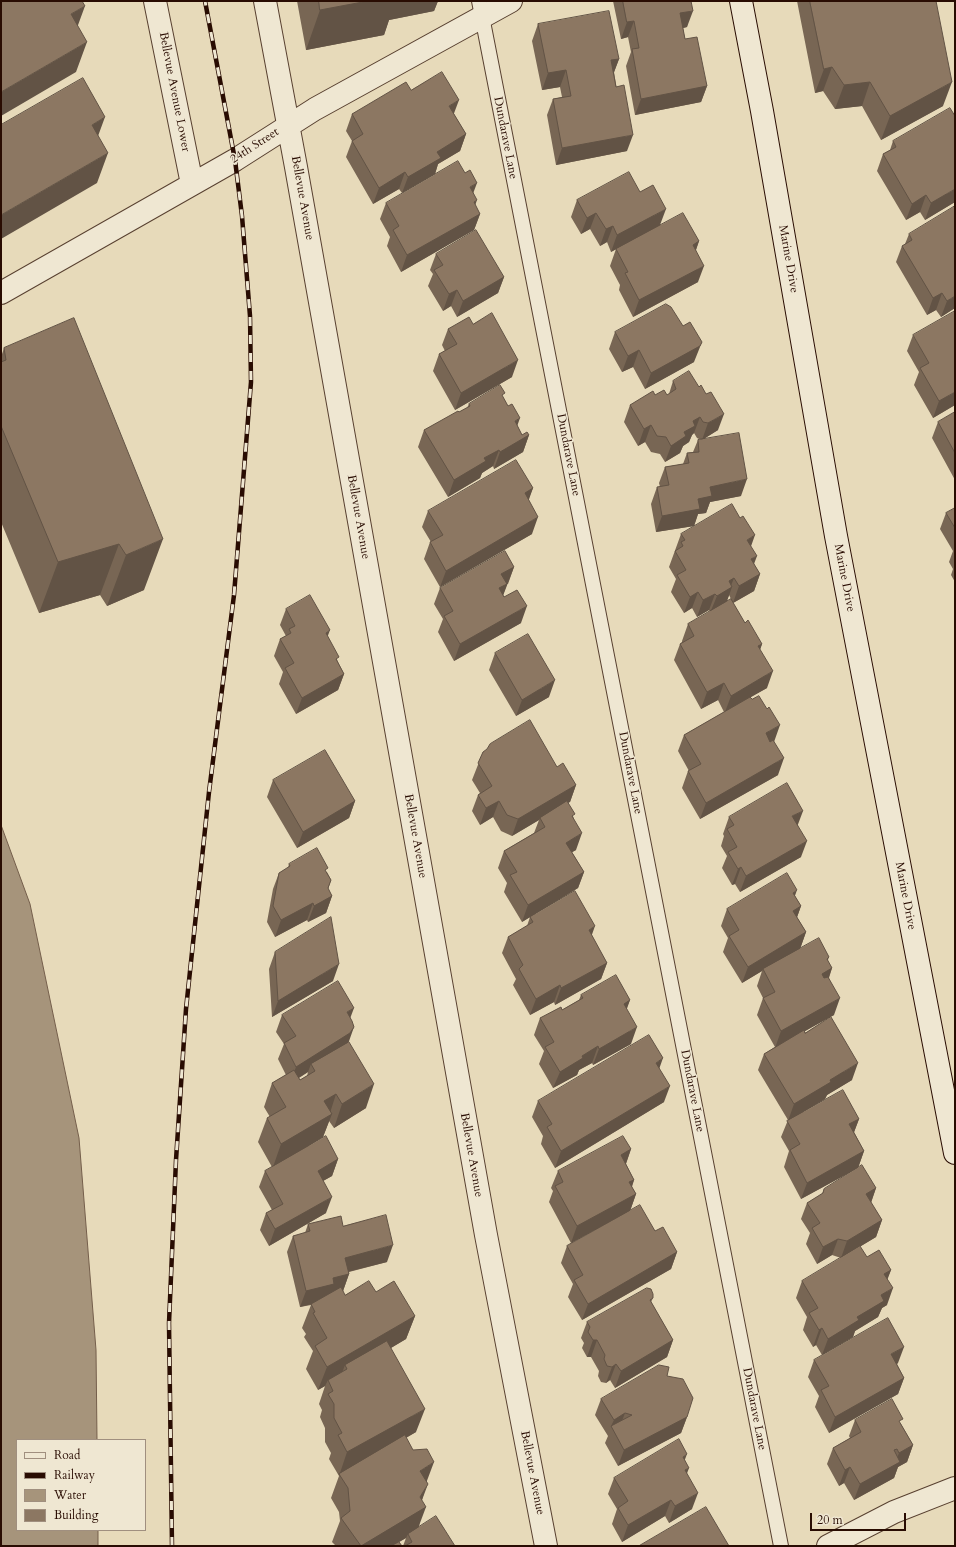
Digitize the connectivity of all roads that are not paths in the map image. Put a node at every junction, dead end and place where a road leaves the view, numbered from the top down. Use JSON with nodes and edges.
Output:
{"nodes":[{"id":1,"x":155,"y":1,"type":"edge"},
{"id":2,"x":265,"y":1,"type":"edge"},
{"id":3,"x":511,"y":1,"type":"edge"},
{"id":4,"x":741,"y":1,"type":"edge"},
{"id":5,"x":480,"y":9,"type":"edge"},
{"id":6,"x":288,"y":125,"type":"junction"},
{"id":7,"x":192,"y":184,"type":"junction"},
{"id":8,"x":1,"y":293,"type":"edge"},
{"id":9,"x":955,"y":1153,"type":"edge"},
{"id":10,"x":955,"y":1488,"type":"edge"},
{"id":11,"x":546,"y":1546,"type":"edge"},
{"id":12,"x":781,"y":1546,"type":"edge"},
{"id":13,"x":828,"y":1546,"type":"edge"}],
"edges":[{"from":1,"to":7,"type":"street","name":"Bellevue Avenue Lower"},
{"from":2,"to":6,"type":"street","name":"Bellevue Avenue"},
{"from":3,"to":5,"type":"street","name":"24th Street"},
{"from":4,"to":9,"type":"street","name":"Marine Drive"},
{"from":5,"to":6,"type":"street","name":"24th Street"},
{"from":5,"to":12,"type":"lane","name":"Dundarave Lane"},
{"from":6,"to":7,"type":"street","name":"24th Street"},
{"from":6,"to":11,"type":"street","name":"Bellevue Avenue"},
{"from":7,"to":8,"type":"street","name":"24th Street"},
{"from":10,"to":13,"type":"street"}]}
